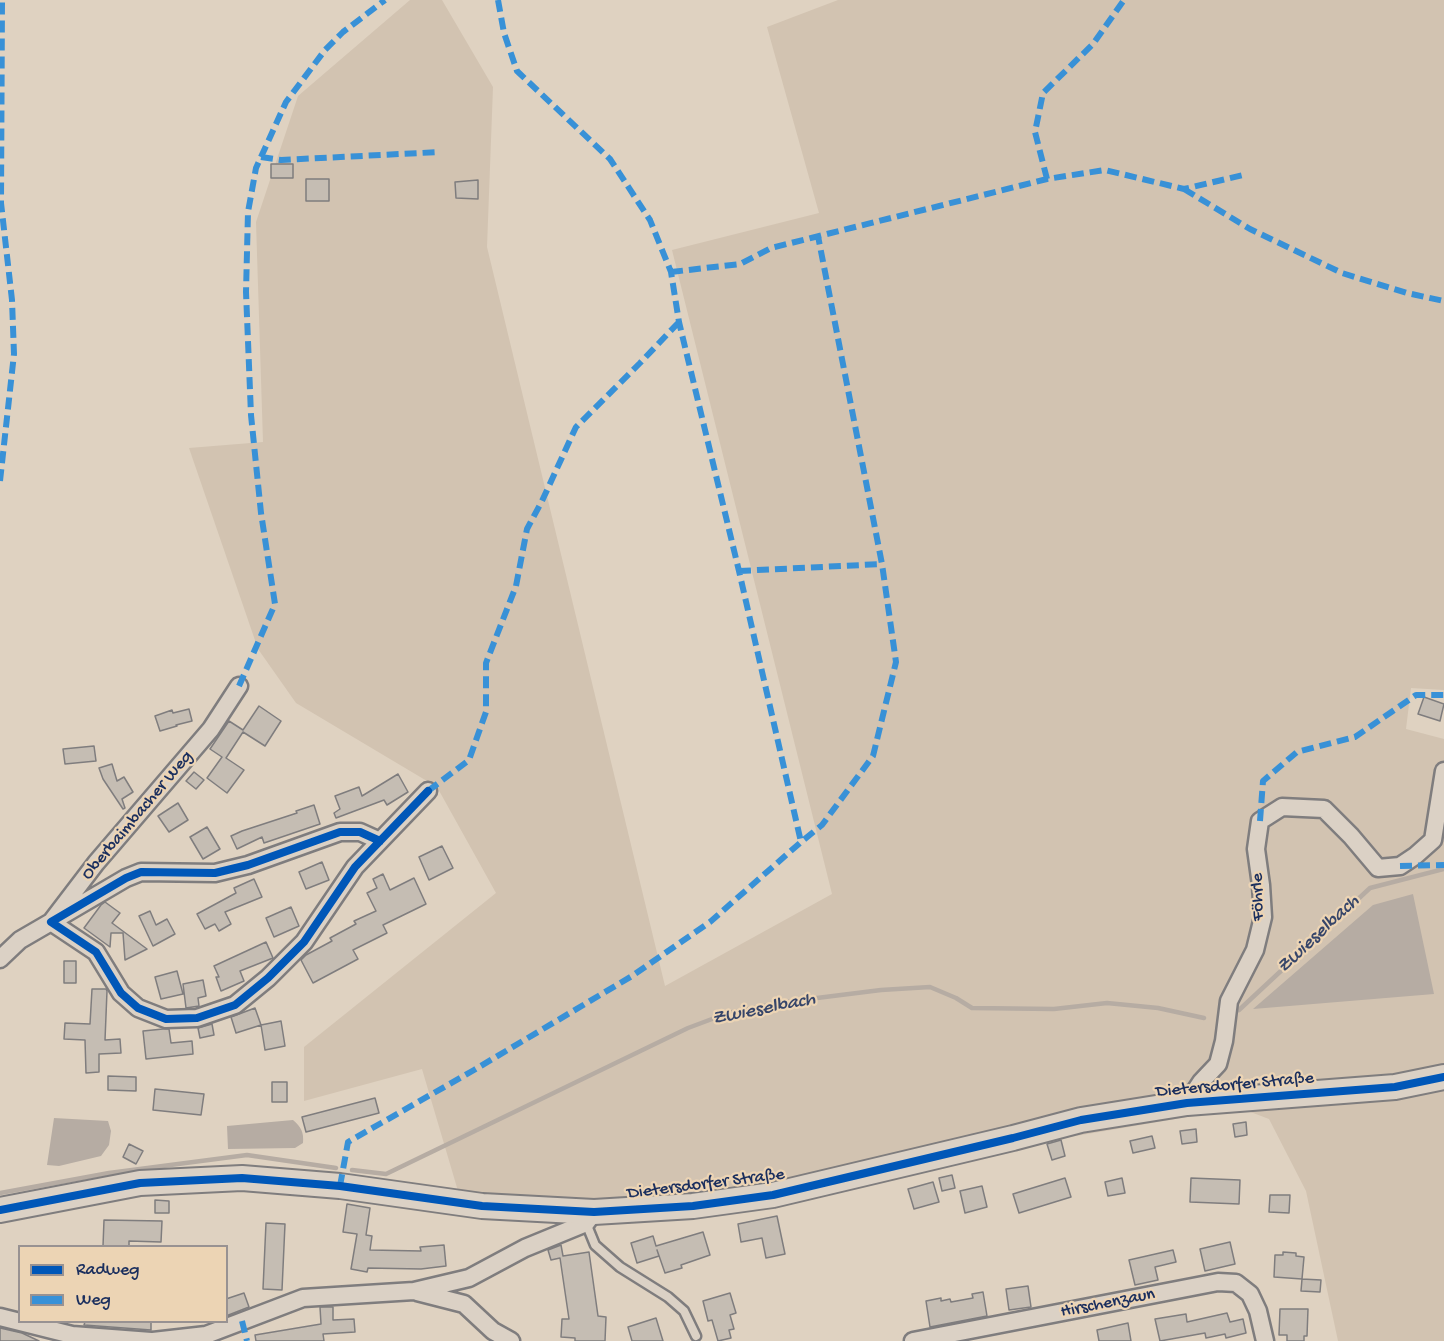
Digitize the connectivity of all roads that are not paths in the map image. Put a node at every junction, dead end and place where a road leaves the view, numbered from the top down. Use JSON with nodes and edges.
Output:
{"nodes":[{"id":1,"x":239,"y":686,"type":"dead end"},
{"id":2,"x":1444,"y":771,"type":"edge"},
{"id":3,"x":428,"y":792,"type":"dead end"},
{"id":4,"x":380,"y":841,"type":"junction"},
{"id":5,"x":51,"y":922,"type":"junction"},
{"id":6,"x":0,"y":959,"type":"edge"},
{"id":7,"x":1444,"y":1077,"type":"edge"},
{"id":8,"x":1187,"y":1102,"type":"junction"},
{"id":9,"x":0,"y":1210,"type":"edge"},
{"id":10,"x":590,"y":1218,"type":"junction"},
{"id":11,"x":469,"y":1278,"type":"junction"},
{"id":12,"x":414,"y":1291,"type":"junction"},
{"id":13,"x":464,"y":1304,"type":"junction"},
{"id":14,"x":0,"y":1317,"type":"edge"},
{"id":15,"x":18,"y":1322,"type":"edge"},
{"id":16,"x":24,"y":1323,"type":"edge"},
{"id":17,"x":696,"y":1336,"type":"dead end"},
{"id":18,"x":152,"y":1341,"type":"edge"},
{"id":19,"x":511,"y":1341,"type":"edge"},
{"id":20,"x":913,"y":1341,"type":"edge"},
{"id":21,"x":1264,"y":1341,"type":"edge"}],
"edges":[{"from":1,"to":5,"type":"street","name":"Oberbaimbacher Weg"},
{"from":2,"to":8,"type":"street","name":"Föhrle"},
{"from":3,"to":4,"type":"street"},
{"from":4,"to":5,"type":"street"},
{"from":4,"to":5,"type":"street"},
{"from":5,"to":6,"type":"street","name":"Oberbaimbacher Weg"},
{"from":7,"to":8,"type":"street","name":"Dietersdorfer Straße"},
{"from":8,"to":10,"type":"street","name":"Dietersdorfer Straße"},
{"from":9,"to":10,"type":"street","name":"Dietersdorfer Straße"},
{"from":10,"to":11,"type":"street"},
{"from":10,"to":17,"type":"lane"},
{"from":11,"to":12,"type":"street"},
{"from":11,"to":13,"type":"street"},
{"from":12,"to":13,"type":"street"},
{"from":12,"to":18,"type":"street"},
{"from":13,"to":19,"type":"street"},
{"from":14,"to":15,"type":"street"},
{"from":16,"to":18,"type":"street"},
{"from":20,"to":21,"type":"street","name":"Hirschenzaun"}]}
